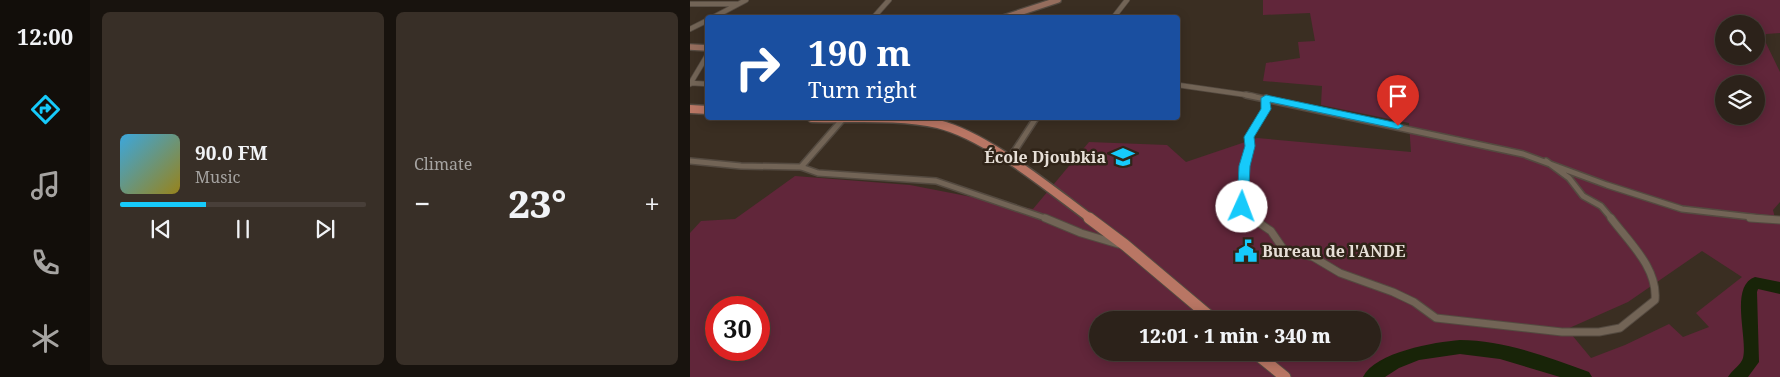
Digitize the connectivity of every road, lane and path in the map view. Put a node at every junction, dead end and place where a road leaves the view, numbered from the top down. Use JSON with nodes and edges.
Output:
{"nodes":[{"id":1,"x":746,"y":0,"type":"edge"},
{"id":2,"x":889,"y":0,"type":"edge"},
{"id":3,"x":1058,"y":0,"type":"edge"},
{"id":4,"x":1127,"y":0,"type":"edge"},
{"id":5,"x":690,"y":4,"type":"edge"},
{"id":6,"x":738,"y":4,"type":"junction"},
{"id":7,"x":718,"y":15,"type":"edge"},
{"id":8,"x":876,"y":15,"type":"edge"},
{"id":9,"x":1012,"y":15,"type":"edge"},
{"id":10,"x":1115,"y":15,"type":"edge"},
{"id":11,"x":705,"y":22,"type":"edge"},
{"id":12,"x":690,"y":29,"type":"edge"},
{"id":13,"x":690,"y":47,"type":"edge"},
{"id":14,"x":705,"y":48,"type":"edge"},
{"id":15,"x":705,"y":59,"type":"edge"},
{"id":16,"x":690,"y":84,"type":"edge"},
{"id":17,"x":705,"y":84,"type":"edge"},
{"id":18,"x":1180,"y":85,"type":"edge"},
{"id":19,"x":1266,"y":98,"type":"junction"},
{"id":20,"x":690,"y":109,"type":"edge"},
{"id":21,"x":705,"y":110,"type":"edge"},
{"id":22,"x":842,"y":120,"type":"edge"},
{"id":23,"x":911,"y":120,"type":"edge"},
{"id":24,"x":1035,"y":120,"type":"edge"},
{"id":25,"x":690,"y":161,"type":"edge"},
{"id":26,"x":1008,"y":161,"type":"junction"},
{"id":27,"x":1546,"y":161,"type":"junction"},
{"id":28,"x":801,"y":167,"type":"junction"},
{"id":29,"x":1780,"y":220,"type":"edge"},
{"id":30,"x":1125,"y":246,"type":"junction"},
{"id":31,"x":1203,"y":311,"type":"edge"},
{"id":32,"x":1265,"y":361,"type":"edge"},
{"id":33,"x":1285,"y":377,"type":"edge"}],
"edges":[{"from":1,"to":6,"type":"street"},
{"from":2,"to":8,"type":"street"},
{"from":3,"to":9,"type":"street"},
{"from":4,"to":10,"type":"street"},
{"from":5,"to":6,"type":"street"},
{"from":6,"to":7,"type":"street"},
{"from":11,"to":12,"type":"street"},
{"from":13,"to":14,"type":"street"},
{"from":15,"to":16,"type":"street"},
{"from":16,"to":17,"type":"street"},
{"from":18,"to":19,"type":"street"},
{"from":19,"to":27,"type":"street"},
{"from":19,"to":27,"type":"street"},
{"from":20,"to":21,"type":"main road"},
{"from":22,"to":28,"type":"street"},
{"from":23,"to":26,"type":"main road"},
{"from":24,"to":26,"type":"street"},
{"from":25,"to":28,"type":"street"},
{"from":26,"to":30,"type":"main road"},
{"from":27,"to":29,"type":"street"},
{"from":28,"to":30,"type":"street"},
{"from":30,"to":31,"type":"main road"},
{"from":32,"to":33,"type":"main road"}]}
